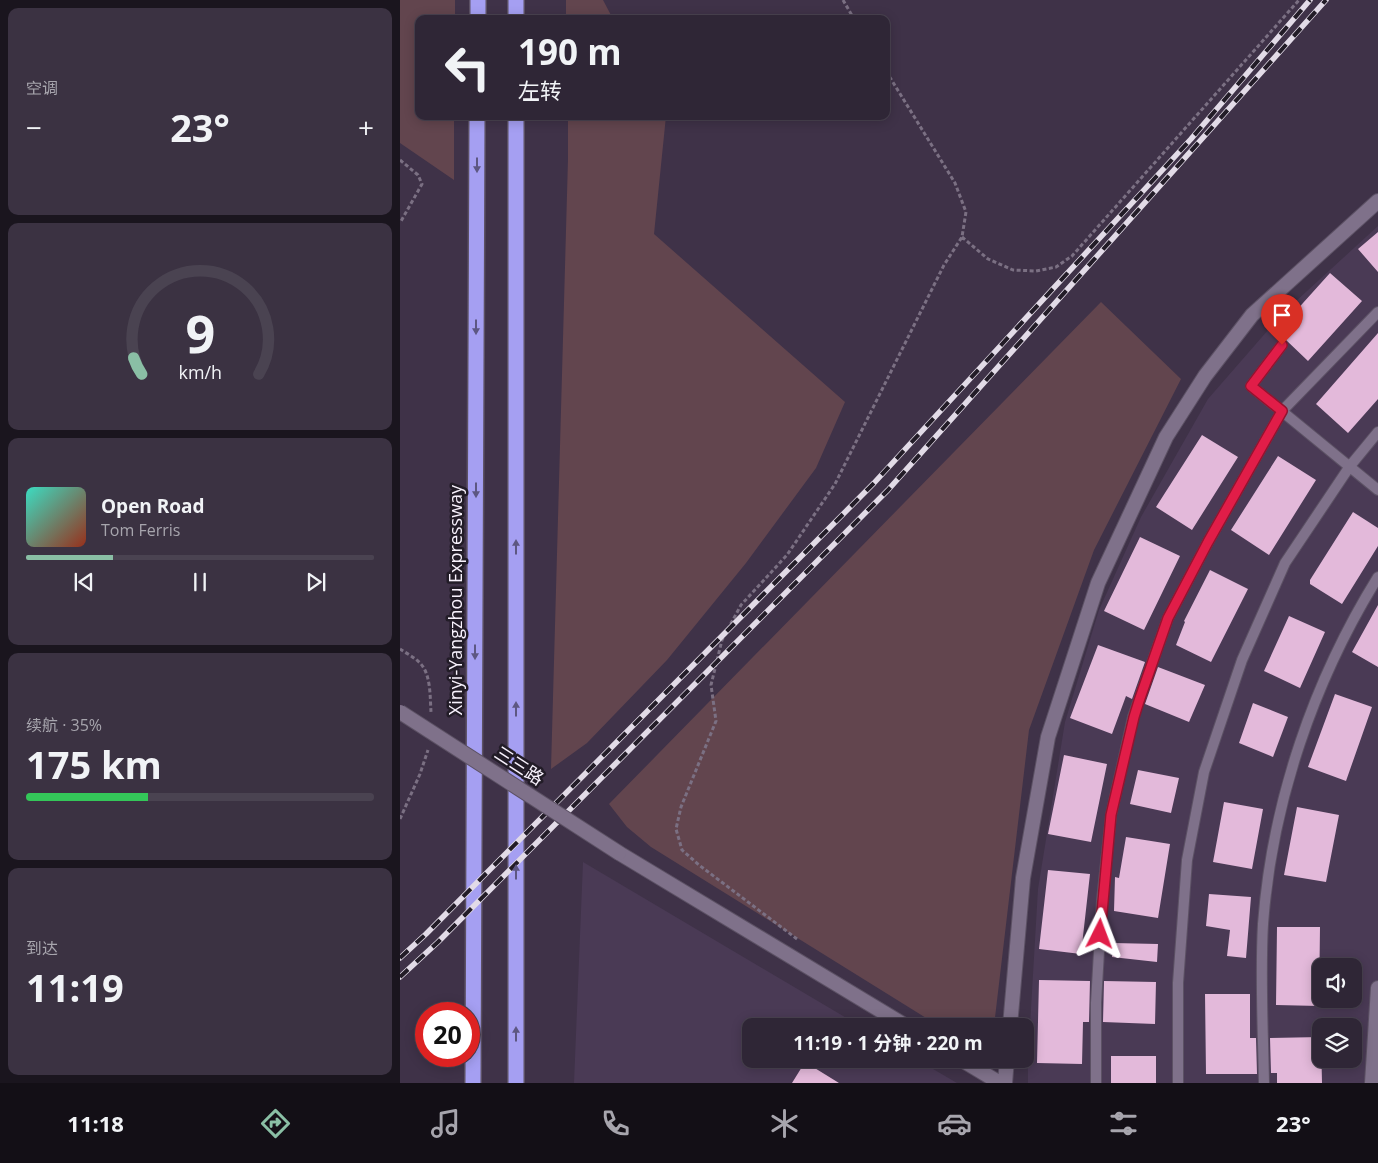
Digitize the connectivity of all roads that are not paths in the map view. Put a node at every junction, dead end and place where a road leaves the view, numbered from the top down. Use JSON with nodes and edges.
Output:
{"nodes":[{"id":1,"x":478,"y":0,"type":"edge"},
{"id":2,"x":516,"y":0,"type":"edge"},
{"id":3,"x":478,"y":15,"type":"edge"},
{"id":4,"x":516,"y":15,"type":"edge"},
{"id":5,"x":477,"y":120,"type":"edge"},
{"id":6,"x":516,"y":120,"type":"edge"},
{"id":7,"x":1378,"y":202,"type":"edge"},
{"id":8,"x":1378,"y":312,"type":"edge"},
{"id":9,"x":1282,"y":345,"type":"dead end"},
{"id":10,"x":1282,"y":411,"type":"junction"},
{"id":11,"x":1378,"y":432,"type":"edge"},
{"id":12,"x":1350,"y":466,"type":"junction"},
{"id":13,"x":1378,"y":490,"type":"edge"},
{"id":14,"x":1378,"y":577,"type":"edge"},
{"id":15,"x":400,"y":712,"type":"edge"},
{"id":16,"x":1378,"y":988,"type":"edge"},
{"id":17,"x":893,"y":1018,"type":"edge"},
{"id":18,"x":1011,"y":1018,"type":"edge"},
{"id":19,"x":1376,"y":1040,"type":"edge"},
{"id":20,"x":975,"y":1068,"type":"edge"},
{"id":21,"x":1006,"y":1068,"type":"edge"},
{"id":22,"x":473,"y":1083,"type":"edge"},
{"id":23,"x":516,"y":1083,"type":"edge"},
{"id":24,"x":1000,"y":1083,"type":"edge"},
{"id":25,"x":1005,"y":1083,"type":"edge"},
{"id":26,"x":1096,"y":1083,"type":"edge"},
{"id":27,"x":1178,"y":1083,"type":"edge"},
{"id":28,"x":1264,"y":1083,"type":"edge"},
{"id":29,"x":1372,"y":1083,"type":"edge"}],
"edges":[{"from":1,"to":3,"type":"highway"},
{"from":2,"to":4,"type":"highway"},
{"from":5,"to":22,"type":"highway","name":"Xinyi-Yangzhou Expressway","one_way":true},
{"from":23,"to":6,"type":"highway","one_way":true},
{"from":7,"to":18,"type":"street"},
{"from":8,"to":10,"type":"lane"},
{"from":9,"to":10,"type":"lane"},
{"from":10,"to":12,"type":"lane"},
{"from":10,"to":26,"type":"lane"},
{"from":11,"to":12,"type":"lane"},
{"from":12,"to":13,"type":"lane"},
{"from":12,"to":27,"type":"lane"},
{"from":14,"to":28,"type":"lane"},
{"from":15,"to":17,"type":"street","name":"三三路","bridge":true},
{"from":16,"to":19,"type":"street"},
{"from":19,"to":29,"type":"street"},
{"from":20,"to":24,"type":"street"},
{"from":21,"to":25,"type":"street"}]}
